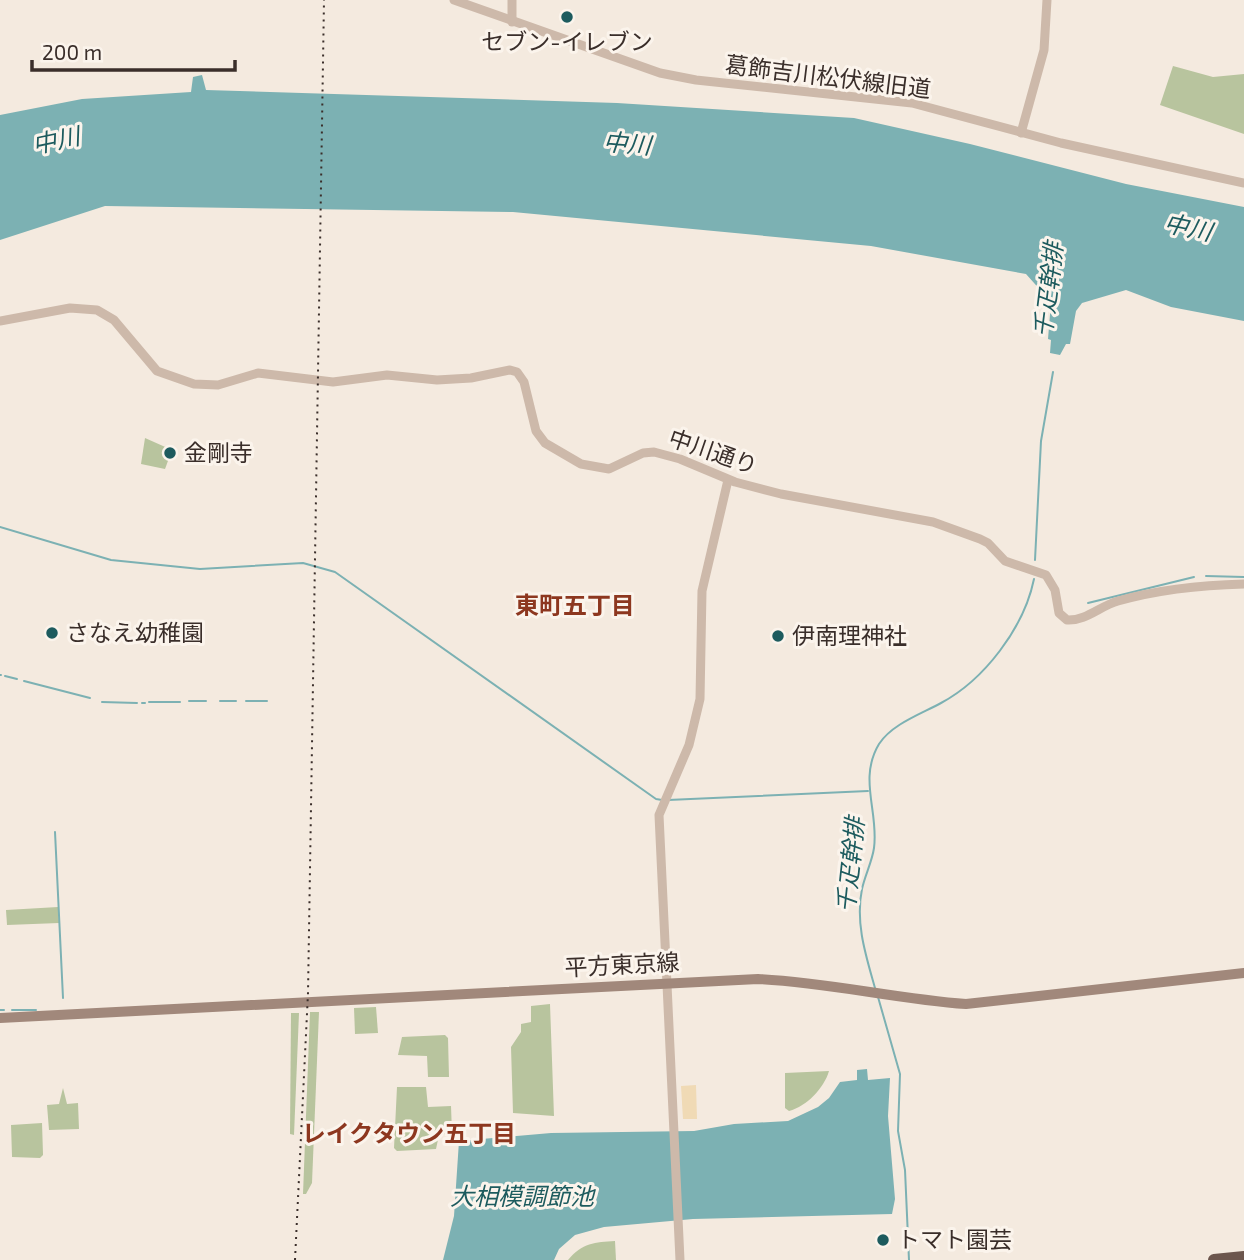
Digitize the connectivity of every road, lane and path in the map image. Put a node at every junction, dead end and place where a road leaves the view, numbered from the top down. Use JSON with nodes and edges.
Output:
{"nodes":[{"id":1,"x":454,"y":0,"type":"edge"},
{"id":2,"x":512,"y":0,"type":"edge"},
{"id":3,"x":1047,"y":0,"type":"edge"},
{"id":4,"x":512,"y":22,"type":"junction"},
{"id":5,"x":1021,"y":133,"type":"junction"},
{"id":6,"x":1244,"y":183,"type":"edge"},
{"id":7,"x":0,"y":321,"type":"edge"},
{"id":8,"x":729,"y":480,"type":"junction"},
{"id":9,"x":1244,"y":584,"type":"edge"},
{"id":10,"x":1244,"y":973,"type":"edge"},
{"id":11,"x":668,"y":984,"type":"junction"},
{"id":12,"x":0,"y":1018,"type":"edge"},
{"id":13,"x":1244,"y":1257,"type":"edge"},
{"id":14,"x":680,"y":1260,"type":"edge"},
{"id":15,"x":1214,"y":1260,"type":"edge"},
{"id":16,"x":1223,"y":1260,"type":"edge"}],
"edges":[{"from":1,"to":4,"type":"street","name":"葛飾吉川松伏線旧道"},
{"from":2,"to":4,"type":"street"},
{"from":3,"to":5,"type":"street"},
{"from":4,"to":5,"type":"street","name":"葛飾吉川松伏線旧道"},
{"from":5,"to":6,"type":"street","name":"葛飾吉川松伏線旧道"},
{"from":7,"to":8,"type":"street","name":"中川通り"},
{"from":8,"to":9,"type":"street","name":"中川通り"},
{"from":8,"to":11,"type":"street"},
{"from":10,"to":11,"type":"main road","name":"平方東京線"},
{"from":11,"to":12,"type":"main road","name":"平方東京線"},
{"from":11,"to":14,"type":"street"},
{"from":13,"to":16,"type":"highway"},
{"from":15,"to":16,"type":"highway"}]}
